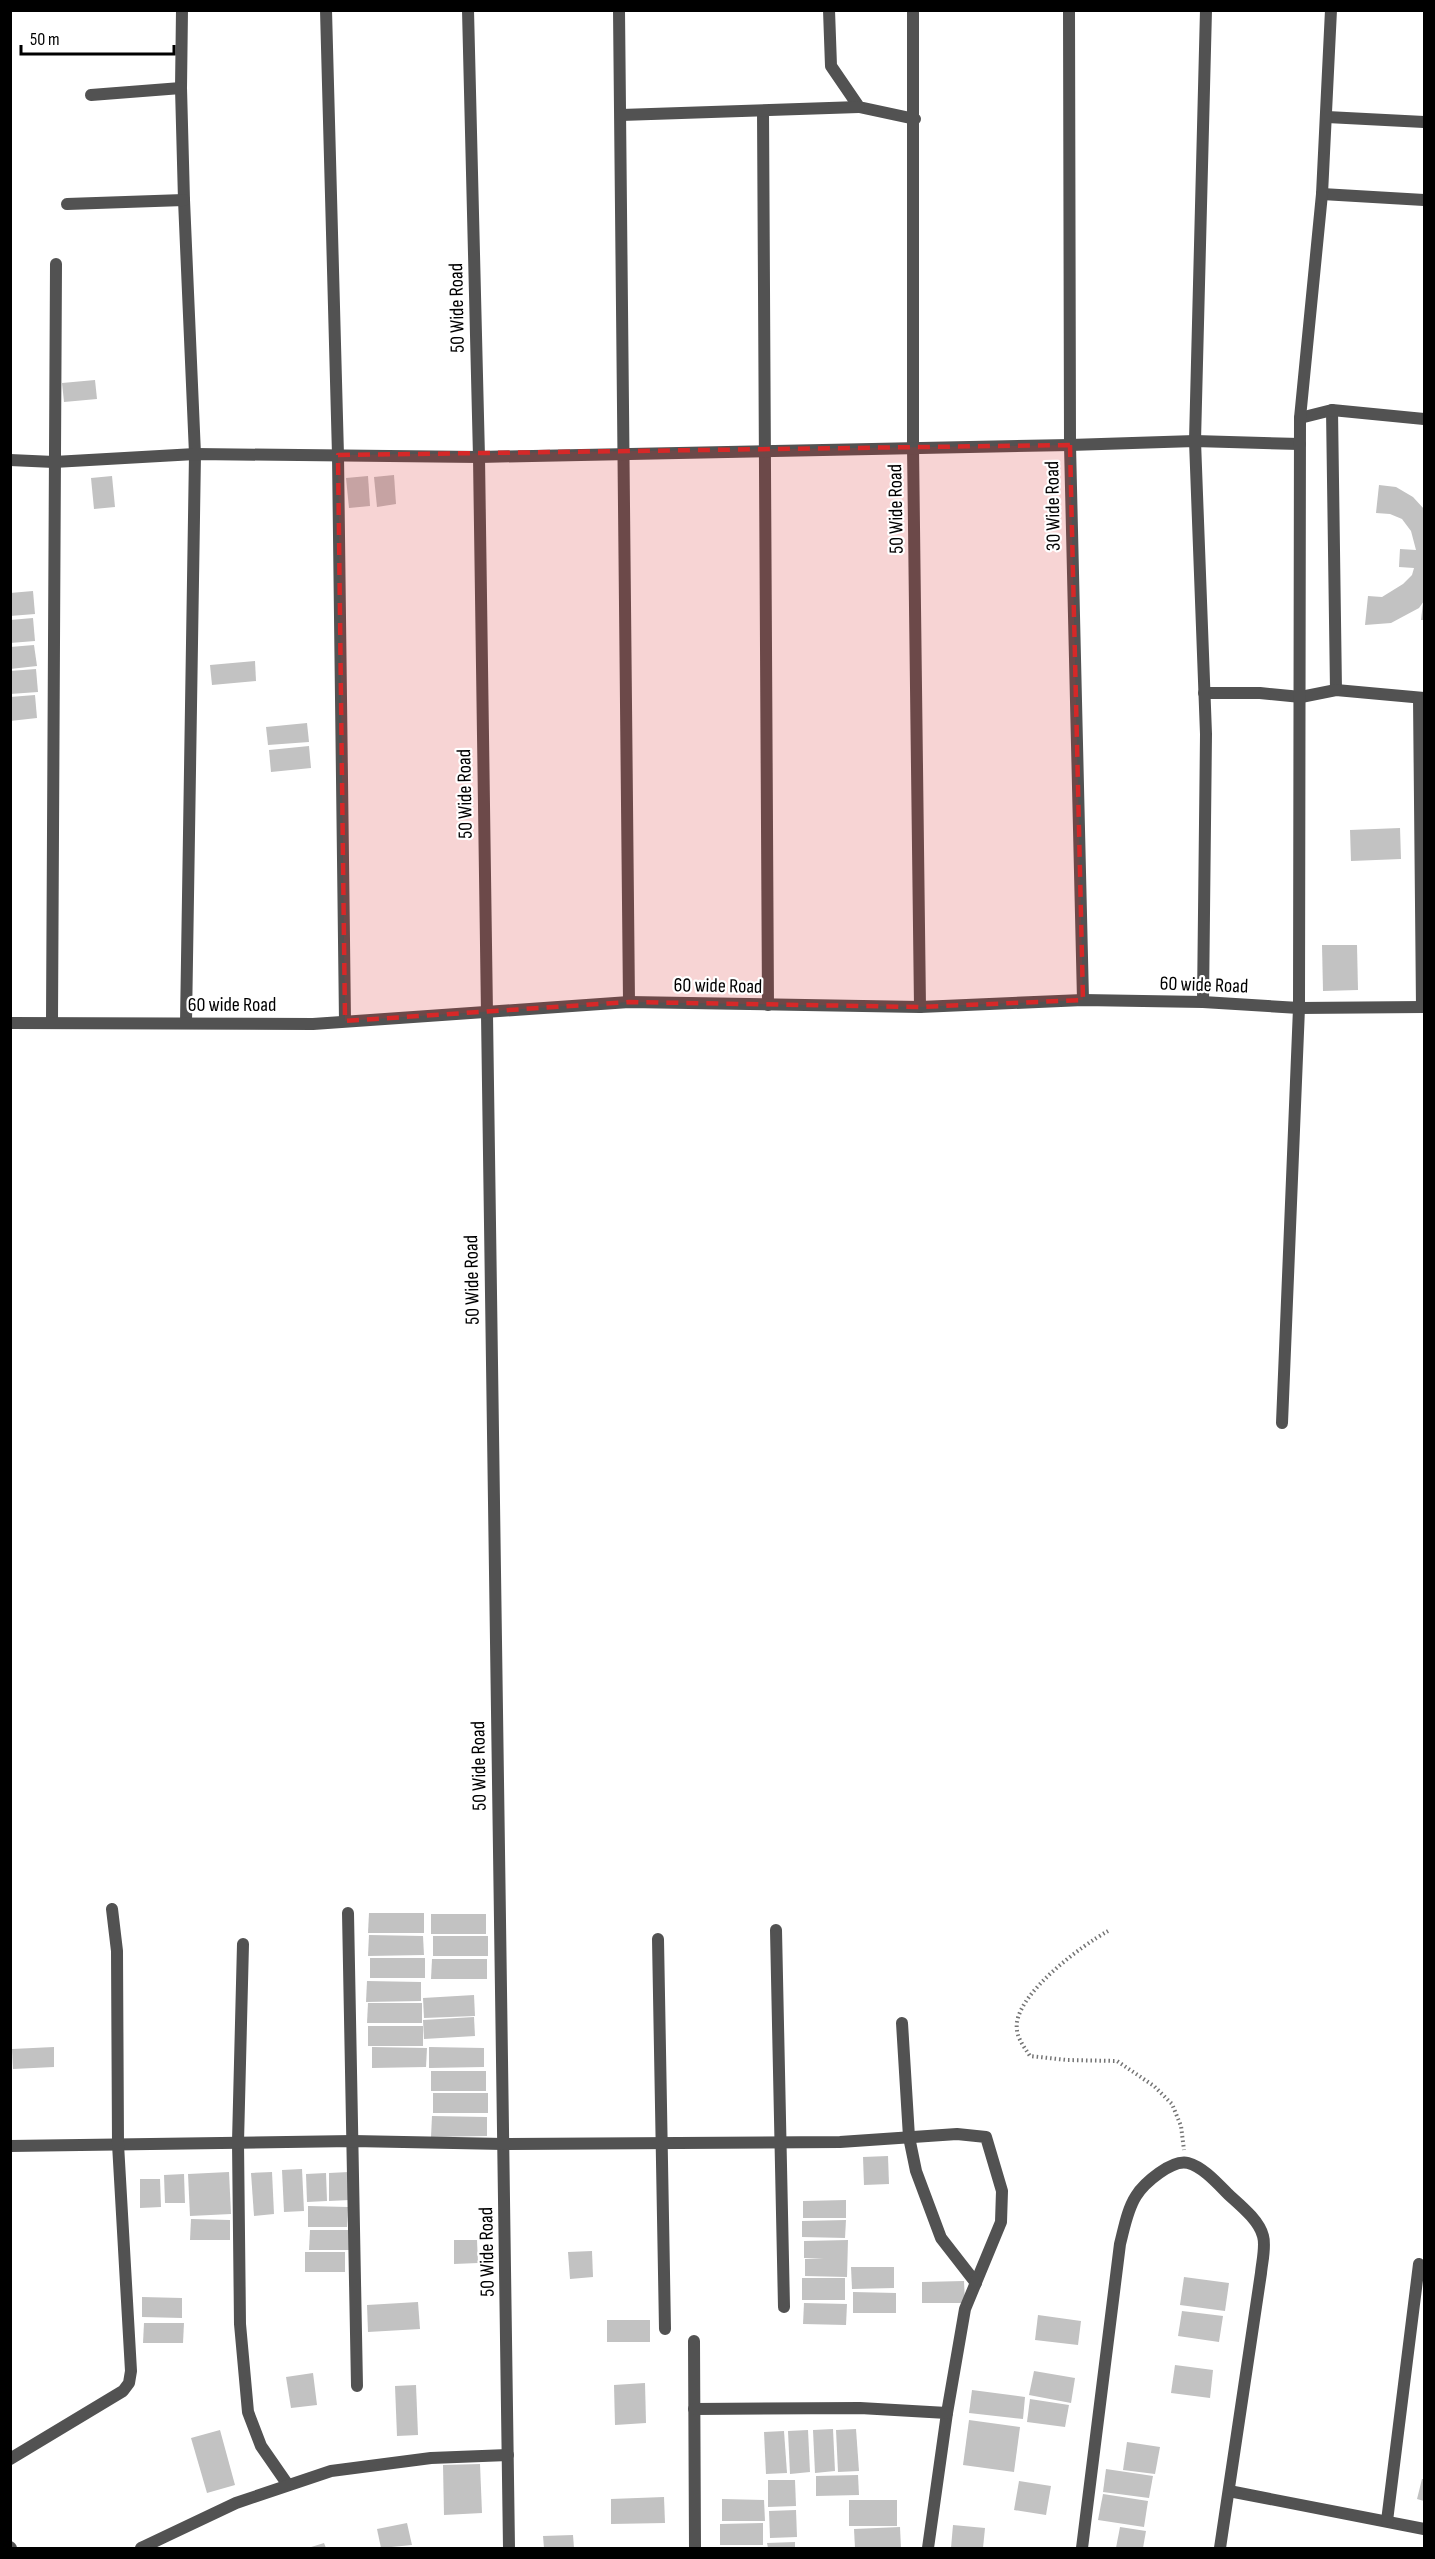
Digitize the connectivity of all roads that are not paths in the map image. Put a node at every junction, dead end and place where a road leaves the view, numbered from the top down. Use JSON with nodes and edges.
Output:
{"nodes":[{"id":1,"x":182,"y":10,"type":"edge"},
{"id":2,"x":326,"y":10,"type":"edge"},
{"id":3,"x":468,"y":10,"type":"edge"},
{"id":4,"x":619,"y":10,"type":"edge"},
{"id":5,"x":829,"y":10,"type":"edge"},
{"id":6,"x":913,"y":10,"type":"edge"},
{"id":7,"x":1070,"y":10,"type":"edge"},
{"id":8,"x":1206,"y":10,"type":"edge"},
{"id":9,"x":1331,"y":10,"type":"edge"},
{"id":10,"x":181,"y":88,"type":"junction"},
{"id":11,"x":91,"y":95,"type":"dead end"},
{"id":12,"x":859,"y":106,"type":"junction"},
{"id":13,"x":763,"y":111,"type":"junction"},
{"id":14,"x":621,"y":115,"type":"junction"},
{"id":15,"x":1327,"y":117,"type":"junction"},
{"id":16,"x":915,"y":119,"type":"junction"},
{"id":17,"x":1425,"y":122,"type":"edge"},
{"id":18,"x":1322,"y":194,"type":"junction"},
{"id":19,"x":184,"y":200,"type":"junction"},
{"id":20,"x":1425,"y":200,"type":"edge"},
{"id":21,"x":67,"y":204,"type":"dead end"},
{"id":22,"x":56,"y":264,"type":"dead end"},
{"id":23,"x":1332,"y":410,"type":"junction"},
{"id":24,"x":1300,"y":418,"type":"junction"},
{"id":25,"x":1425,"y":418,"type":"edge"},
{"id":26,"x":1195,"y":441,"type":"junction"},
{"id":27,"x":1300,"y":444,"type":"junction"},
{"id":28,"x":1070,"y":446,"type":"junction"},
{"id":29,"x":914,"y":447,"type":"junction"},
{"id":30,"x":764,"y":450,"type":"junction"},
{"id":31,"x":624,"y":453,"type":"junction"},
{"id":32,"x":195,"y":454,"type":"junction"},
{"id":33,"x":338,"y":455,"type":"junction"},
{"id":34,"x":479,"y":457,"type":"junction"},
{"id":35,"x":10,"y":460,"type":"edge"},
{"id":36,"x":54,"y":462,"type":"junction"},
{"id":37,"x":1336,"y":690,"type":"junction"},
{"id":38,"x":1204,"y":693,"type":"junction"},
{"id":39,"x":1301,"y":697,"type":"junction"},
{"id":40,"x":1422,"y":698,"type":"edge"},
{"id":41,"x":1083,"y":1000,"type":"junction"},
{"id":42,"x":629,"y":1002,"type":"junction"},
{"id":43,"x":1203,"y":1002,"type":"junction"},
{"id":44,"x":768,"y":1005,"type":"junction"},
{"id":45,"x":920,"y":1007,"type":"junction"},
{"id":46,"x":1423,"y":1007,"type":"edge"},
{"id":47,"x":1299,"y":1008,"type":"junction"},
{"id":48,"x":487,"y":1011,"type":"junction"},
{"id":49,"x":345,"y":1021,"type":"junction"},
{"id":50,"x":52,"y":1022,"type":"junction"},
{"id":51,"x":10,"y":1023,"type":"edge"},
{"id":52,"x":186,"y":1023,"type":"junction"},
{"id":53,"x":1282,"y":1423,"type":"dead end"},
{"id":54,"x":112,"y":1909,"type":"dead end"},
{"id":55,"x":348,"y":1913,"type":"dead end"},
{"id":56,"x":776,"y":1930,"type":"dead end"},
{"id":57,"x":658,"y":1938,"type":"dead end"},
{"id":58,"x":243,"y":1944,"type":"dead end"},
{"id":59,"x":902,"y":2023,"type":"dead end"},
{"id":60,"x":909,"y":2137,"type":"junction"},
{"id":61,"x":352,"y":2140,"type":"junction"},
{"id":62,"x":238,"y":2142,"type":"junction"},
{"id":63,"x":782,"y":2142,"type":"junction"},
{"id":64,"x":662,"y":2143,"type":"junction"},
{"id":65,"x":118,"y":2144,"type":"junction"},
{"id":66,"x":504,"y":2144,"type":"junction"},
{"id":67,"x":10,"y":2146,"type":"edge"},
{"id":68,"x":1419,"y":2264,"type":"dead end"},
{"id":69,"x":976,"y":2283,"type":"junction"},
{"id":70,"x":784,"y":2307,"type":"dead end"},
{"id":71,"x":665,"y":2328,"type":"dead end"},
{"id":72,"x":694,"y":2341,"type":"dead end"},
{"id":73,"x":357,"y":2386,"type":"dead end"},
{"id":74,"x":694,"y":2409,"type":"junction"},
{"id":75,"x":947,"y":2413,"type":"junction"},
{"id":76,"x":508,"y":2455,"type":"junction"},
{"id":77,"x":10,"y":2459,"type":"edge"},
{"id":78,"x":288,"y":2486,"type":"junction"},
{"id":79,"x":1229,"y":2491,"type":"junction"},
{"id":80,"x":1387,"y":2521,"type":"junction"},
{"id":81,"x":1425,"y":2529,"type":"edge"},
{"id":82,"x":141,"y":2548,"type":"edge"},
{"id":83,"x":509,"y":2548,"type":"edge"},
{"id":84,"x":695,"y":2548,"type":"edge"},
{"id":85,"x":928,"y":2548,"type":"edge"},
{"id":86,"x":1082,"y":2548,"type":"edge"},
{"id":87,"x":1220,"y":2548,"type":"edge"}],
"edges":[{"from":1,"to":10,"type":"street"},
{"from":2,"to":33,"type":"street"},
{"from":3,"to":34,"type":"street","name":"50 Wide Road"},
{"from":4,"to":14,"type":"street"},
{"from":5,"to":12,"type":"street"},
{"from":6,"to":16,"type":"street","name":"50 Wide Road"},
{"from":7,"to":28,"type":"street","name":"30 Wide Road"},
{"from":8,"to":26,"type":"street"},
{"from":9,"to":15,"type":"street"},
{"from":10,"to":11,"type":"street"},
{"from":10,"to":19,"type":"street"},
{"from":12,"to":13,"type":"street"},
{"from":12,"to":16,"type":"street"},
{"from":13,"to":14,"type":"street"},
{"from":13,"to":30,"type":"street"},
{"from":14,"to":31,"type":"street"},
{"from":15,"to":17,"type":"street"},
{"from":15,"to":18,"type":"street"},
{"from":16,"to":29,"type":"street","name":"50 Wide Road"},
{"from":18,"to":20,"type":"street"},
{"from":18,"to":24,"type":"street"},
{"from":19,"to":21,"type":"street"},
{"from":19,"to":32,"type":"street"},
{"from":22,"to":36,"type":"street"},
{"from":23,"to":24,"type":"street"},
{"from":23,"to":25,"type":"street"},
{"from":23,"to":37,"type":"street"},
{"from":24,"to":27,"type":"street"},
{"from":26,"to":27,"type":"street"},
{"from":26,"to":28,"type":"street"},
{"from":26,"to":38,"type":"street"},
{"from":27,"to":39,"type":"street"},
{"from":28,"to":29,"type":"street"},
{"from":28,"to":41,"type":"street","name":"30 Wide Road"},
{"from":29,"to":30,"type":"street"},
{"from":29,"to":45,"type":"street","name":"50 Wide Road"},
{"from":30,"to":31,"type":"street"},
{"from":30,"to":44,"type":"street"},
{"from":31,"to":34,"type":"street"},
{"from":31,"to":42,"type":"street"},
{"from":32,"to":33,"type":"street"},
{"from":32,"to":36,"type":"street"},
{"from":32,"to":52,"type":"street"},
{"from":33,"to":34,"type":"street"},
{"from":33,"to":49,"type":"street"},
{"from":34,"to":48,"type":"street","name":"50 Wide Road"},
{"from":35,"to":36,"type":"street"},
{"from":36,"to":50,"type":"street"},
{"from":37,"to":39,"type":"street"},
{"from":37,"to":40,"type":"street"},
{"from":38,"to":39,"type":"street"},
{"from":38,"to":43,"type":"street"},
{"from":39,"to":47,"type":"street"},
{"from":40,"to":46,"type":"street"},
{"from":41,"to":43,"type":"street","name":"60 wide Road"},
{"from":41,"to":45,"type":"street","name":"60 wide Road"},
{"from":42,"to":44,"type":"street","name":"60 wide Road"},
{"from":42,"to":48,"type":"street","name":"60 wide Road"},
{"from":43,"to":47,"type":"street","name":"60 wide Road"},
{"from":44,"to":45,"type":"street","name":"60 wide Road"},
{"from":46,"to":47,"type":"street","name":"60 wide Road"},
{"from":47,"to":53,"type":"street"},
{"from":48,"to":49,"type":"street","name":"60 wide Road"},
{"from":48,"to":66,"type":"street","name":"50 Wide Road"},
{"from":49,"to":52,"type":"street","name":"60 wide Road"},
{"from":50,"to":51,"type":"street","name":"60 wide Road"},
{"from":50,"to":52,"type":"street","name":"60 wide Road"},
{"from":54,"to":65,"type":"street"},
{"from":55,"to":61,"type":"street"},
{"from":56,"to":63,"type":"street"},
{"from":57,"to":64,"type":"street"},
{"from":58,"to":62,"type":"street"},
{"from":59,"to":60,"type":"street"},
{"from":60,"to":63,"type":"street"},
{"from":60,"to":69,"type":"street"},
{"from":60,"to":69,"type":"street"},
{"from":61,"to":62,"type":"street"},
{"from":61,"to":66,"type":"street"},
{"from":61,"to":73,"type":"street"},
{"from":62,"to":65,"type":"street"},
{"from":62,"to":78,"type":"street"},
{"from":63,"to":64,"type":"street"},
{"from":63,"to":70,"type":"street"},
{"from":64,"to":66,"type":"street"},
{"from":64,"to":71,"type":"street"},
{"from":65,"to":67,"type":"street"},
{"from":65,"to":77,"type":"street"},
{"from":66,"to":76,"type":"street","name":"50 Wide Road"},
{"from":68,"to":80,"type":"street"},
{"from":69,"to":75,"type":"street"},
{"from":72,"to":74,"type":"street"},
{"from":74,"to":75,"type":"street"},
{"from":74,"to":84,"type":"street"},
{"from":75,"to":85,"type":"street"},
{"from":76,"to":78,"type":"street"},
{"from":76,"to":83,"type":"street","name":"50 Wide Road"},
{"from":78,"to":82,"type":"street"},
{"from":79,"to":80,"type":"street"},
{"from":79,"to":86,"type":"street"},
{"from":79,"to":87,"type":"street"},
{"from":80,"to":81,"type":"street"}]}
